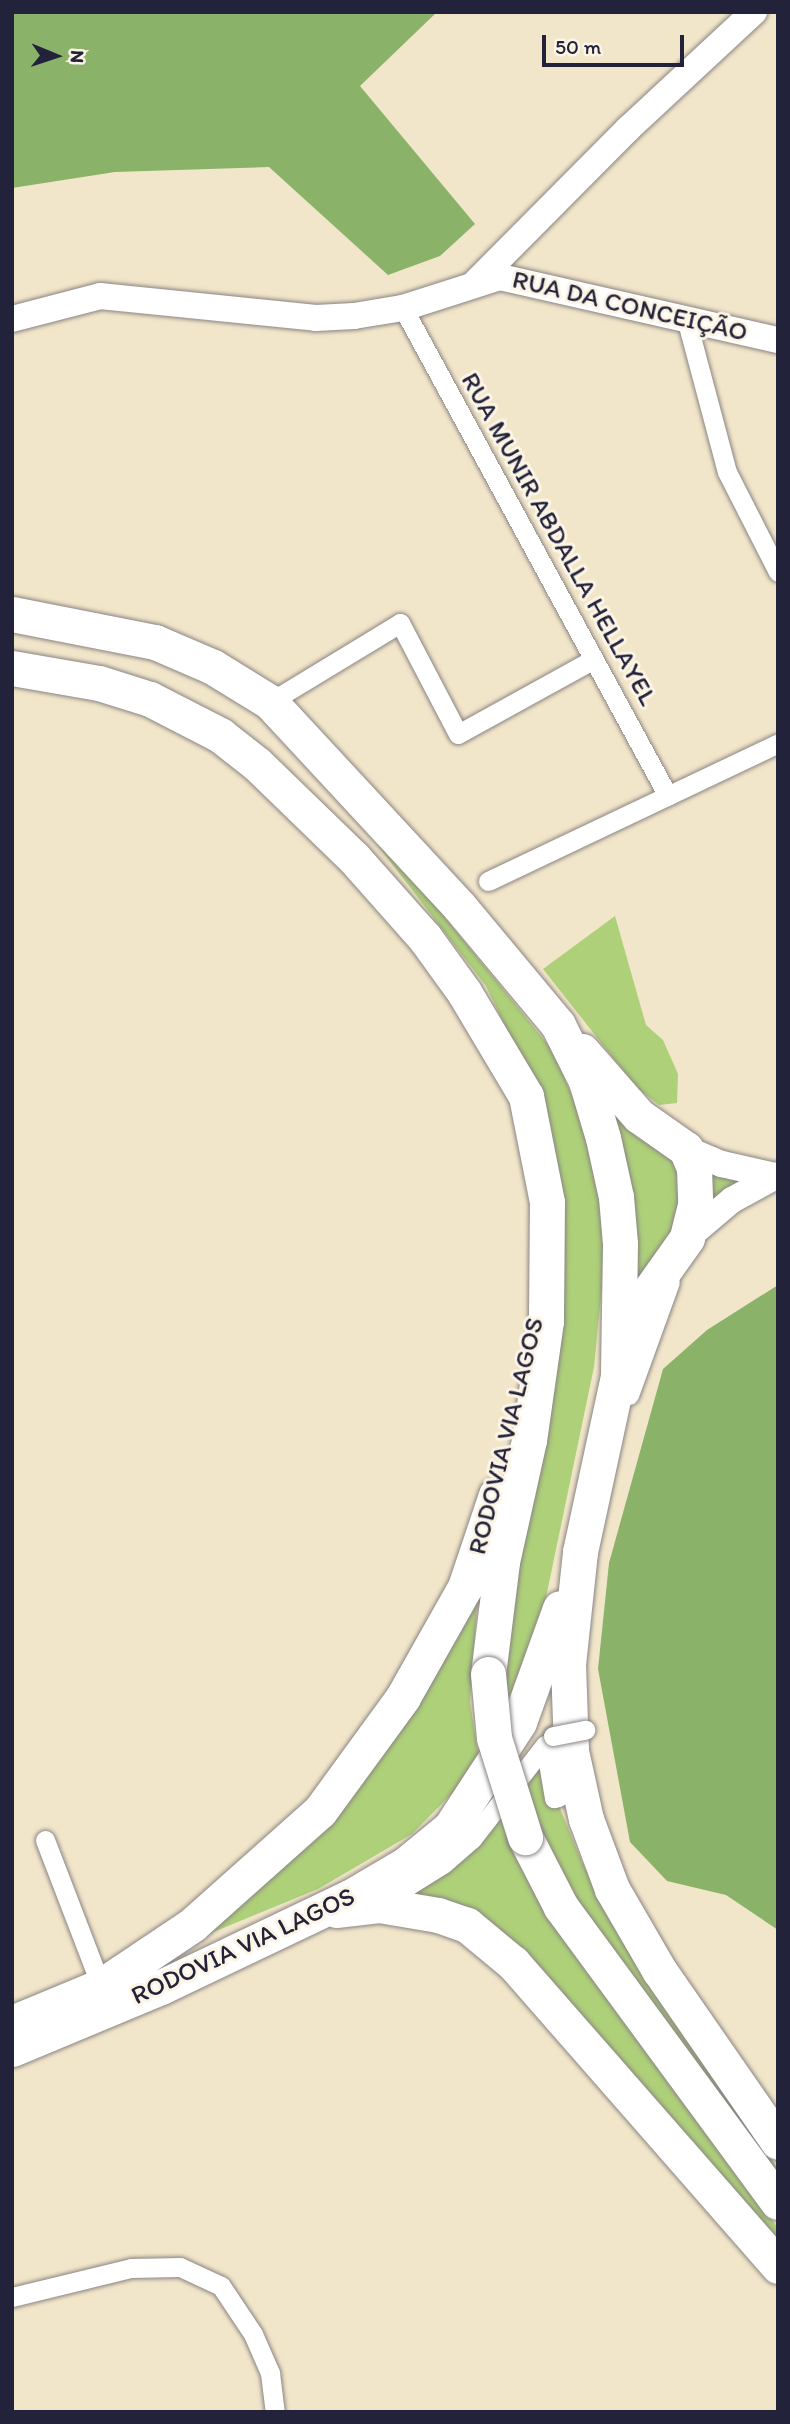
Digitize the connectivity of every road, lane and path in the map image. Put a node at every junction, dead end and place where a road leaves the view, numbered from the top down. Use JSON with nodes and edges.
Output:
{"nodes":[{"id":1,"x":754,"y":12,"type":"edge"},
{"id":2,"x":518,"y":240,"type":"junction"},
{"id":3,"x":524,"y":279,"type":"junction"},
{"id":4,"x":476,"y":282,"type":"junction"},
{"id":5,"x":403,"y":308,"type":"junction"},
{"id":6,"x":686,"y":318,"type":"junction"},
{"id":7,"x":12,"y":319,"type":"edge"},
{"id":8,"x":778,"y":340,"type":"edge"},
{"id":9,"x":778,"y":572,"type":"edge"},
{"id":10,"x":12,"y":614,"type":"edge"},
{"id":11,"x":594,"y":659,"type":"junction"},
{"id":12,"x":12,"y":668,"type":"edge"},
{"id":13,"x":270,"y":702,"type":"junction"},
{"id":14,"x":778,"y":743,"type":"edge"},
{"id":15,"x":668,"y":796,"type":"junction"},
{"id":16,"x":488,"y":881,"type":"dead end"},
{"id":17,"x":558,"y":1025,"type":"junction"},
{"id":18,"x":686,"y":1149,"type":"junction"},
{"id":19,"x":776,"y":1175,"type":"edge"},
{"id":20,"x":687,"y":1238,"type":"junction"},
{"id":21,"x":547,"y":1270,"type":"junction"},
{"id":22,"x":618,"y":1376,"type":"junction"},
{"id":23,"x":580,"y":1552,"type":"junction"},
{"id":24,"x":45,"y":1840,"type":"dead end"},
{"id":25,"x":379,"y":1905,"type":"junction"},
{"id":26,"x":315,"y":1914,"type":"junction"},
{"id":27,"x":102,"y":1986,"type":"junction"},
{"id":28,"x":12,"y":2023,"type":"edge"},
{"id":29,"x":12,"y":2049,"type":"edge"},
{"id":30,"x":12,"y":2059,"type":"edge"},
{"id":31,"x":778,"y":2142,"type":"edge"},
{"id":32,"x":778,"y":2202,"type":"edge"},
{"id":33,"x":778,"y":2266,"type":"edge"},
{"id":34,"x":12,"y":2297,"type":"edge"},
{"id":35,"x":275,"y":2412,"type":"edge"}],
"edges":[{"from":1,"to":2,"type":"main road"},
{"from":2,"to":3,"type":"main road"},
{"from":2,"to":4,"type":"main road"},
{"from":3,"to":4,"type":"main road","name":"RUA DA CONCEIÇÃO"},
{"from":3,"to":6,"type":"main road","name":"RUA DA CONCEIÇÃO"},
{"from":4,"to":5,"type":"main road","name":"RUA DA CONCEIÇÃO"},
{"from":5,"to":7,"type":"main road","name":"RUA DA CONCEIÇÃO"},
{"from":5,"to":11,"type":"street","name":"RUA MUNIR ABDALLA HELLAYEL"},
{"from":6,"to":8,"type":"main road","name":"RUA DA CONCEIÇÃO"},
{"from":6,"to":9,"type":"street"},
{"from":10,"to":13,"type":"highway"},
{"from":11,"to":13,"type":"street"},
{"from":11,"to":15,"type":"street","name":"RUA MUNIR ABDALLA HELLAYEL"},
{"from":12,"to":21,"type":"highway"},
{"from":13,"to":17,"type":"highway"},
{"from":14,"to":15,"type":"street"},
{"from":15,"to":16,"type":"street"},
{"from":17,"to":18,"type":"highway"},
{"from":17,"to":22,"type":"highway"},
{"from":18,"to":19,"type":"main road"},
{"from":18,"to":20,"type":"highway"},
{"from":19,"to":20,"type":"main road"},
{"from":20,"to":22,"type":"highway"},
{"from":20,"to":25,"type":"street","bridge":true},
{"from":21,"to":27,"type":"highway","name":"RODOVIA VIA LAGOS"},
{"from":21,"to":32,"type":"highway","bridge":true},
{"from":22,"to":23,"type":"highway"},
{"from":23,"to":26,"type":"highway","name":"RODOVIA VIA LAGOS"},
{"from":23,"to":31,"type":"highway"},
{"from":24,"to":27,"type":"street"},
{"from":25,"to":26,"type":"highway"},
{"from":25,"to":30,"type":"street"},
{"from":25,"to":33,"type":"highway"},
{"from":26,"to":29,"type":"highway","name":"RODOVIA VIA LAGOS"},
{"from":27,"to":28,"type":"highway","name":"RODOVIA VIA LAGOS"},
{"from":34,"to":35,"type":"street"}]}
